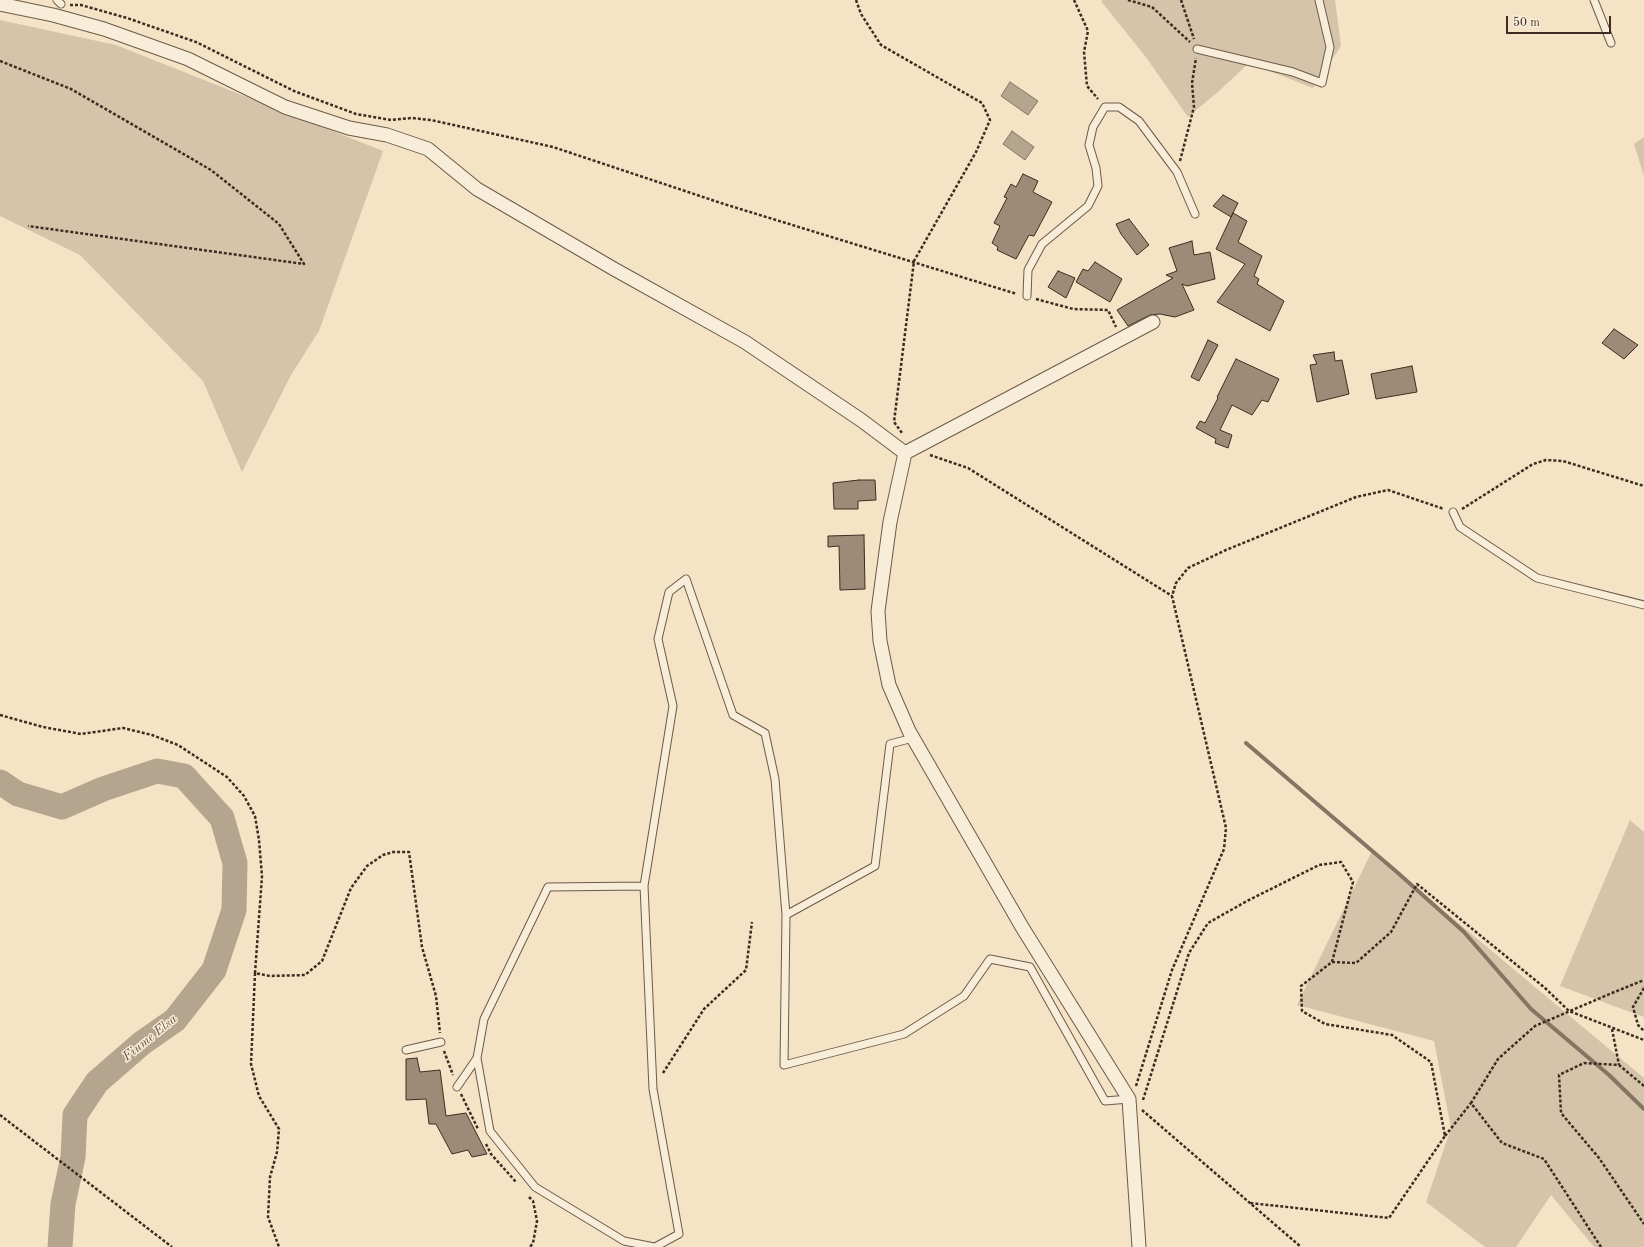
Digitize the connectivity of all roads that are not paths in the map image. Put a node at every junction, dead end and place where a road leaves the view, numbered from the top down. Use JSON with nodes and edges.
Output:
{"nodes":[{"id":1,"x":1319,"y":0,"type":"edge"},
{"id":2,"x":1594,"y":0,"type":"edge"},
{"id":3,"x":0,"y":4,"type":"edge"},
{"id":4,"x":1611,"y":42,"type":"dead end"},
{"id":5,"x":1197,"y":49,"type":"road end"},
{"id":6,"x":1195,"y":214,"type":"dead end"},
{"id":7,"x":1027,"y":296,"type":"road end"},
{"id":8,"x":1154,"y":322,"type":"dead end"},
{"id":9,"x":909,"y":451,"type":"junction"},
{"id":10,"x":1453,"y":512,"type":"road end"},
{"id":11,"x":1644,"y":605,"type":"edge"},
{"id":12,"x":913,"y":738,"type":"junction"},
{"id":13,"x":644,"y":886,"type":"junction"},
{"id":14,"x":786,"y":915,"type":"junction"},
{"id":15,"x":441,"y":1042,"type":"road end"},
{"id":16,"x":406,"y":1050,"type":"dead end"},
{"id":17,"x":477,"y":1058,"type":"junction"},
{"id":18,"x":457,"y":1087,"type":"dead end"},
{"id":19,"x":1129,"y":1099,"type":"junction"},
{"id":20,"x":654,"y":1247,"type":"edge"},
{"id":21,"x":1139,"y":1247,"type":"edge"}],
"edges":[{"from":1,"to":5,"type":"lane"},
{"from":2,"to":4,"type":"lane"},
{"from":3,"to":9,"type":"street"},
{"from":6,"to":7,"type":"lane"},
{"from":8,"to":9,"type":"street"},
{"from":9,"to":12,"type":"street"},
{"from":10,"to":11,"type":"lane"},
{"from":12,"to":14,"type":"lane"},
{"from":12,"to":19,"type":"street"},
{"from":13,"to":14,"type":"lane"},
{"from":13,"to":17,"type":"lane"},
{"from":13,"to":20,"type":"lane"},
{"from":14,"to":19,"type":"lane"},
{"from":15,"to":16,"type":"lane"},
{"from":17,"to":18,"type":"lane"},
{"from":17,"to":20,"type":"lane"},
{"from":19,"to":21,"type":"street"}]}
